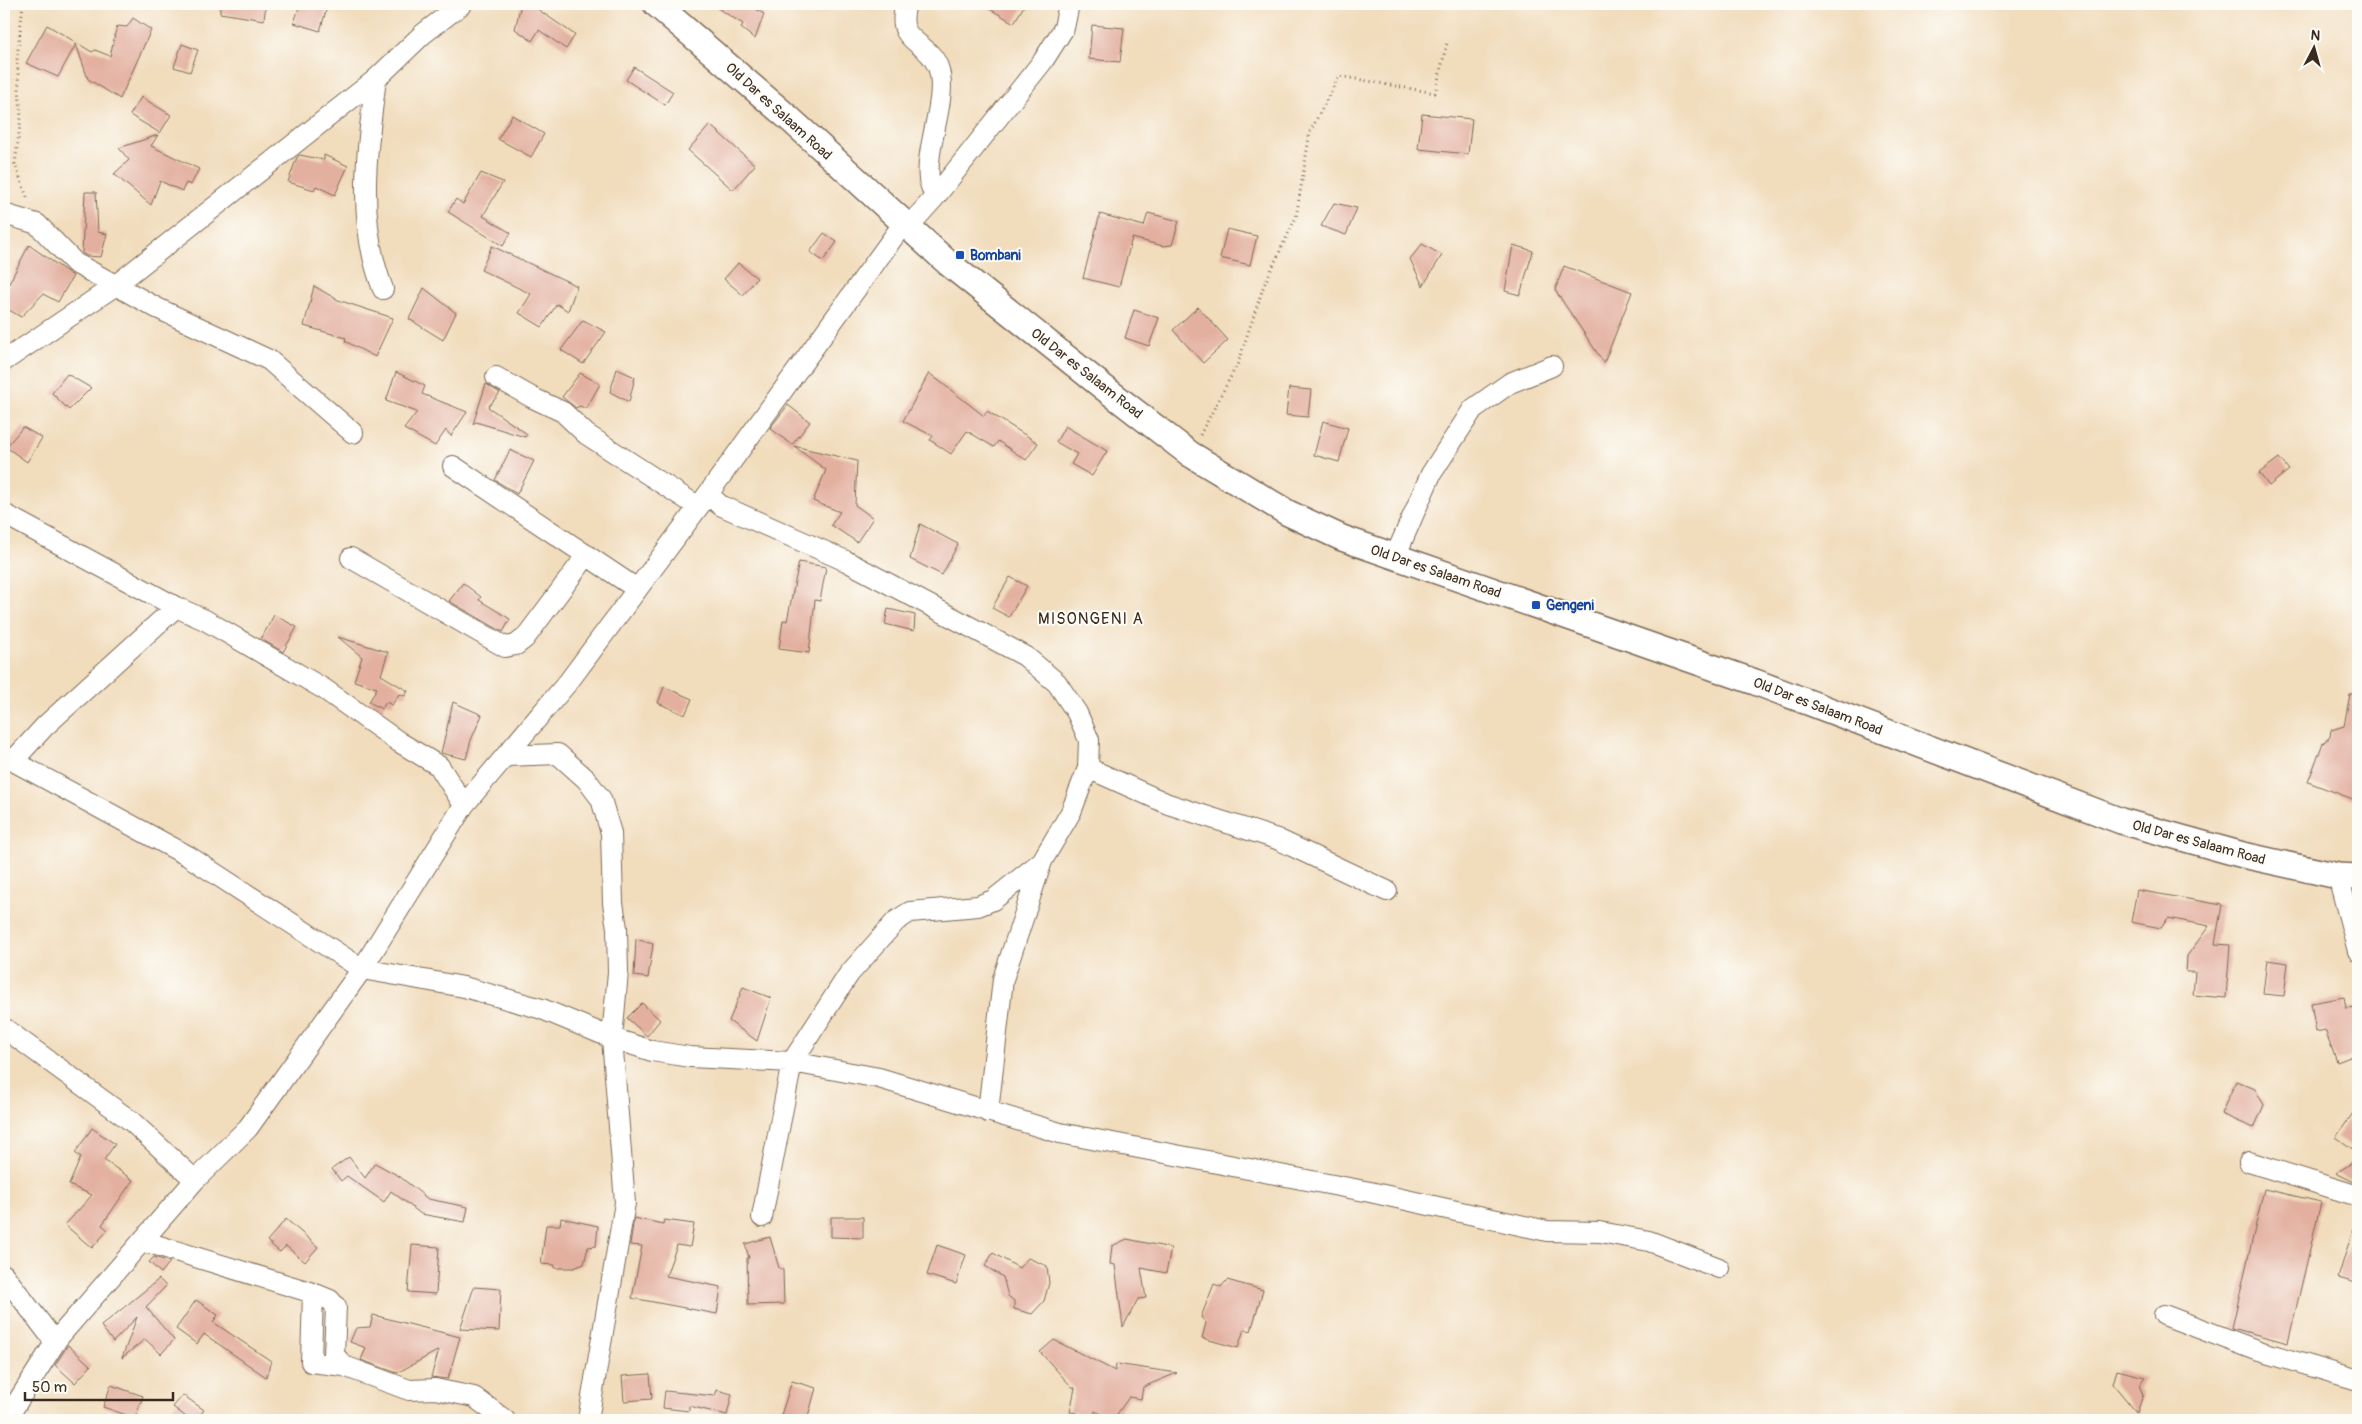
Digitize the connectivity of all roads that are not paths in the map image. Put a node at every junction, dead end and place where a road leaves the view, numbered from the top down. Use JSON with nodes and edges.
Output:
{"nodes":[{"id":1,"x":462,"y":4,"type":"edge"},
{"id":2,"x":656,"y":4,"type":"edge"},
{"id":3,"x":906,"y":4,"type":"edge"},
{"id":4,"x":1069,"y":4,"type":"edge"},
{"id":5,"x":376,"y":79,"type":"junction"},
{"id":6,"x":935,"y":197,"type":"junction"},
{"id":7,"x":4,"y":214,"type":"edge"},
{"id":8,"x":906,"y":225,"type":"junction"},
{"id":9,"x":116,"y":284,"type":"junction"},
{"id":10,"x":383,"y":289,"type":"dead end"},
{"id":11,"x":4,"y":361,"type":"edge"},
{"id":12,"x":1552,"y":366,"type":"dead end"},
{"id":13,"x":496,"y":377,"type":"dead end"},
{"id":14,"x":354,"y":432,"type":"dead end"},
{"id":15,"x":453,"y":466,"type":"dead end"},
{"id":16,"x":703,"y":500,"type":"junction"},
{"id":17,"x":4,"y":514,"type":"edge"},
{"id":18,"x":587,"y":555,"type":"junction"},
{"id":19,"x":1395,"y":557,"type":"junction"},
{"id":20,"x":351,"y":558,"type":"dead end"},
{"id":21,"x":637,"y":589,"type":"junction"},
{"id":22,"x":176,"y":607,"type":"junction"},
{"id":23,"x":506,"y":756,"type":"junction"},
{"id":24,"x":8,"y":758,"type":"edge"},
{"id":25,"x":1088,"y":768,"type":"junction"},
{"id":26,"x":464,"y":805,"type":"junction"},
{"id":27,"x":1042,"y":861,"type":"junction"},
{"id":28,"x":2348,"y":877,"type":"edge"},
{"id":29,"x":1387,"y":891,"type":"dead end"},
{"id":30,"x":2358,"y":951,"type":"edge"},
{"id":31,"x":362,"y":969,"type":"junction"},
{"id":32,"x":4,"y":1028,"type":"edge"},
{"id":33,"x":612,"y":1038,"type":"junction"},
{"id":34,"x":792,"y":1062,"type":"junction"},
{"id":35,"x":988,"y":1112,"type":"junction"},
{"id":36,"x":2248,"y":1162,"type":"dead end"},
{"id":37,"x":195,"y":1180,"type":"junction"},
{"id":38,"x":2358,"y":1196,"type":"edge"},
{"id":39,"x":762,"y":1217,"type":"dead end"},
{"id":40,"x":143,"y":1241,"type":"junction"},
{"id":41,"x":1718,"y":1268,"type":"dead end"},
{"id":42,"x":4,"y":1275,"type":"edge"},
{"id":43,"x":2164,"y":1315,"type":"dead end"},
{"id":44,"x":55,"y":1342,"type":"junction"},
{"id":45,"x":2358,"y":1380,"type":"edge"},
{"id":46,"x":6,"y":1420,"type":"edge"},
{"id":47,"x":505,"y":1420,"type":"edge"},
{"id":48,"x":588,"y":1420,"type":"edge"}],
"edges":[{"from":1,"to":5,"type":"street"},
{"from":2,"to":8,"type":"street","name":"Old Dar es Salaam Road"},
{"from":3,"to":6,"type":"street"},
{"from":4,"to":6,"type":"street"},
{"from":5,"to":9,"type":"street"},
{"from":5,"to":10,"type":"street"},
{"from":6,"to":8,"type":"street"},
{"from":7,"to":9,"type":"street"},
{"from":8,"to":16,"type":"street"},
{"from":8,"to":19,"type":"street","name":"Old Dar es Salaam Road"},
{"from":9,"to":11,"type":"street"},
{"from":9,"to":14,"type":"street"},
{"from":12,"to":19,"type":"street"},
{"from":13,"to":16,"type":"street"},
{"from":15,"to":18,"type":"street"},
{"from":16,"to":21,"type":"street"},
{"from":16,"to":25,"type":"street"},
{"from":17,"to":22,"type":"street"},
{"from":18,"to":20,"type":"street"},
{"from":18,"to":21,"type":"street"},
{"from":19,"to":28,"type":"street","name":"Old Dar es Salaam Road"},
{"from":21,"to":23,"type":"street"},
{"from":22,"to":24,"type":"street"},
{"from":22,"to":26,"type":"street"},
{"from":23,"to":26,"type":"street"},
{"from":23,"to":33,"type":"street"},
{"from":24,"to":31,"type":"street"},
{"from":25,"to":27,"type":"street"},
{"from":25,"to":29,"type":"street"},
{"from":26,"to":31,"type":"street"},
{"from":27,"to":34,"type":"street"},
{"from":27,"to":35,"type":"street"},
{"from":28,"to":30,"type":"street"},
{"from":31,"to":33,"type":"street"},
{"from":31,"to":37,"type":"street"},
{"from":32,"to":37,"type":"street"},
{"from":33,"to":34,"type":"street"},
{"from":33,"to":48,"type":"street"},
{"from":34,"to":35,"type":"street"},
{"from":34,"to":39,"type":"street"},
{"from":35,"to":41,"type":"street"},
{"from":36,"to":38,"type":"street"},
{"from":37,"to":40,"type":"street"},
{"from":40,"to":44,"type":"street"},
{"from":40,"to":47,"type":"street"},
{"from":42,"to":44,"type":"street"},
{"from":43,"to":45,"type":"street"},
{"from":44,"to":46,"type":"street"}]}
